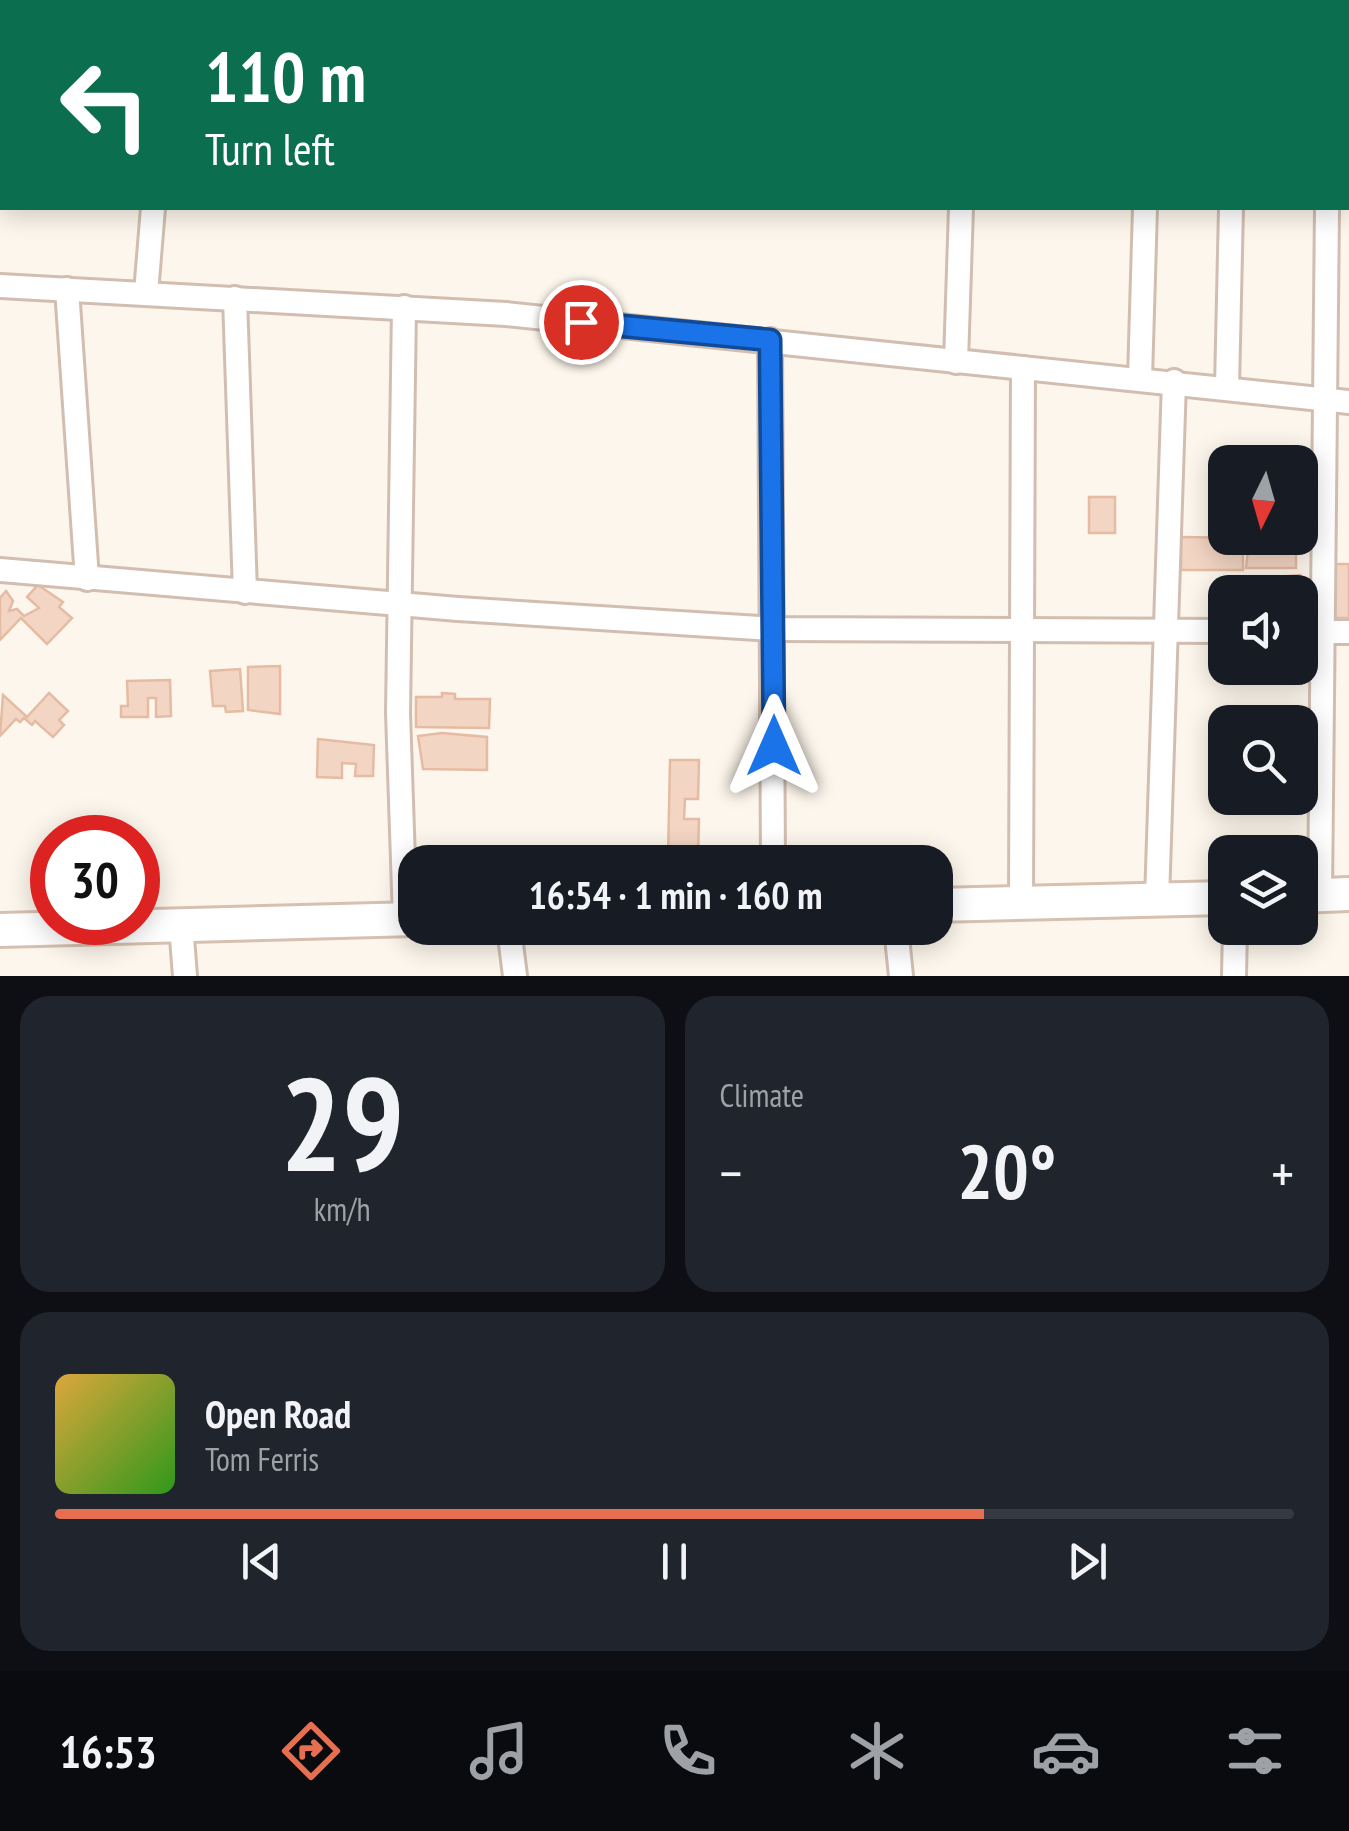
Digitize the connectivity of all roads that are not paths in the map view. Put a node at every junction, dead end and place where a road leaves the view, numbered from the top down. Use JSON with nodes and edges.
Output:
{"nodes":[{"id":1,"x":153,"y":210,"type":"edge"},
{"id":2,"x":961,"y":210,"type":"edge"},
{"id":3,"x":1145,"y":210,"type":"edge"},
{"id":4,"x":1231,"y":210,"type":"edge"},
{"id":5,"x":1328,"y":210,"type":"edge"},
{"id":6,"x":0,"y":286,"type":"edge"},
{"id":7,"x":66,"y":289,"type":"junction"},
{"id":8,"x":146,"y":294,"type":"junction"},
{"id":9,"x":235,"y":298,"type":"junction"},
{"id":10,"x":404,"y":307,"type":"junction"},
{"id":11,"x":770,"y":340,"type":"junction"},
{"id":12,"x":956,"y":362,"type":"junction"},
{"id":13,"x":1023,"y":368,"type":"junction"},
{"id":14,"x":1140,"y":379,"type":"junction"},
{"id":15,"x":1174,"y":381,"type":"junction"},
{"id":16,"x":1227,"y":387,"type":"junction"},
{"id":17,"x":1325,"y":400,"type":"junction"},
{"id":18,"x":1349,"y":402,"type":"edge"},
{"id":19,"x":0,"y":570,"type":"edge"},
{"id":20,"x":1314,"y":575,"type":"edge"},
{"id":21,"x":87,"y":579,"type":"junction"},
{"id":22,"x":245,"y":592,"type":"junction"},
{"id":23,"x":402,"y":604,"type":"junction"},
{"id":24,"x":774,"y":629,"type":"junction"},
{"id":25,"x":1022,"y":630,"type":"junction"},
{"id":26,"x":1166,"y":631,"type":"junction"},
{"id":27,"x":1208,"y":631,"type":"edge"},
{"id":28,"x":1318,"y":632,"type":"edge"},
{"id":29,"x":1349,"y":632,"type":"edge"},
{"id":30,"x":1313,"y":685,"type":"edge"},
{"id":31,"x":406,"y":845,"type":"edge"},
{"id":32,"x":773,"y":845,"type":"edge"},
{"id":33,"x":1323,"y":895,"type":"edge"},
{"id":34,"x":1208,"y":898,"type":"edge"},
{"id":35,"x":1157,"y":900,"type":"junction"},
{"id":36,"x":1022,"y":903,"type":"junction"},
{"id":37,"x":953,"y":905,"type":"edge"},
{"id":38,"x":398,"y":919,"type":"edge"},
{"id":39,"x":181,"y":925,"type":"junction"},
{"id":40,"x":0,"y":930,"type":"edge"},
{"id":41,"x":511,"y":945,"type":"edge"},
{"id":42,"x":898,"y":945,"type":"edge"},
{"id":43,"x":1235,"y":945,"type":"edge"},
{"id":44,"x":185,"y":976,"type":"edge"},
{"id":45,"x":515,"y":976,"type":"edge"},
{"id":46,"x":901,"y":976,"type":"edge"},
{"id":47,"x":1234,"y":976,"type":"edge"}],
"edges":[{"from":1,"to":8,"type":"street"},
{"from":2,"to":12,"type":"street"},
{"from":3,"to":14,"type":"street"},
{"from":4,"to":16,"type":"street"},
{"from":5,"to":17,"type":"street"},
{"from":6,"to":7,"type":"street"},
{"from":7,"to":8,"type":"street"},
{"from":7,"to":21,"type":"street"},
{"from":8,"to":9,"type":"street"},
{"from":9,"to":10,"type":"street"},
{"from":9,"to":22,"type":"street"},
{"from":10,"to":11,"type":"street"},
{"from":10,"to":23,"type":"street"},
{"from":11,"to":12,"type":"street"},
{"from":11,"to":24,"type":"street"},
{"from":12,"to":13,"type":"street"},
{"from":13,"to":14,"type":"street"},
{"from":13,"to":25,"type":"street"},
{"from":14,"to":15,"type":"street"},
{"from":15,"to":16,"type":"street"},
{"from":15,"to":26,"type":"street"},
{"from":16,"to":17,"type":"street"},
{"from":17,"to":18,"type":"street"},
{"from":17,"to":20,"type":"street"},
{"from":19,"to":21,"type":"street"},
{"from":21,"to":22,"type":"street"},
{"from":22,"to":23,"type":"street"},
{"from":23,"to":24,"type":"street"},
{"from":23,"to":31,"type":"street"},
{"from":24,"to":25,"type":"street"},
{"from":24,"to":32,"type":"street"},
{"from":25,"to":26,"type":"street"},
{"from":25,"to":36,"type":"street"},
{"from":26,"to":27,"type":"street"},
{"from":26,"to":35,"type":"street"},
{"from":28,"to":29,"type":"street"},
{"from":30,"to":33,"type":"street"},
{"from":34,"to":35,"type":"street"},
{"from":35,"to":36,"type":"street"},
{"from":36,"to":37,"type":"street"},
{"from":38,"to":39,"type":"street"},
{"from":39,"to":40,"type":"street"},
{"from":39,"to":44,"type":"street"},
{"from":41,"to":45,"type":"street"},
{"from":42,"to":46,"type":"street"},
{"from":43,"to":47,"type":"street"}]}
